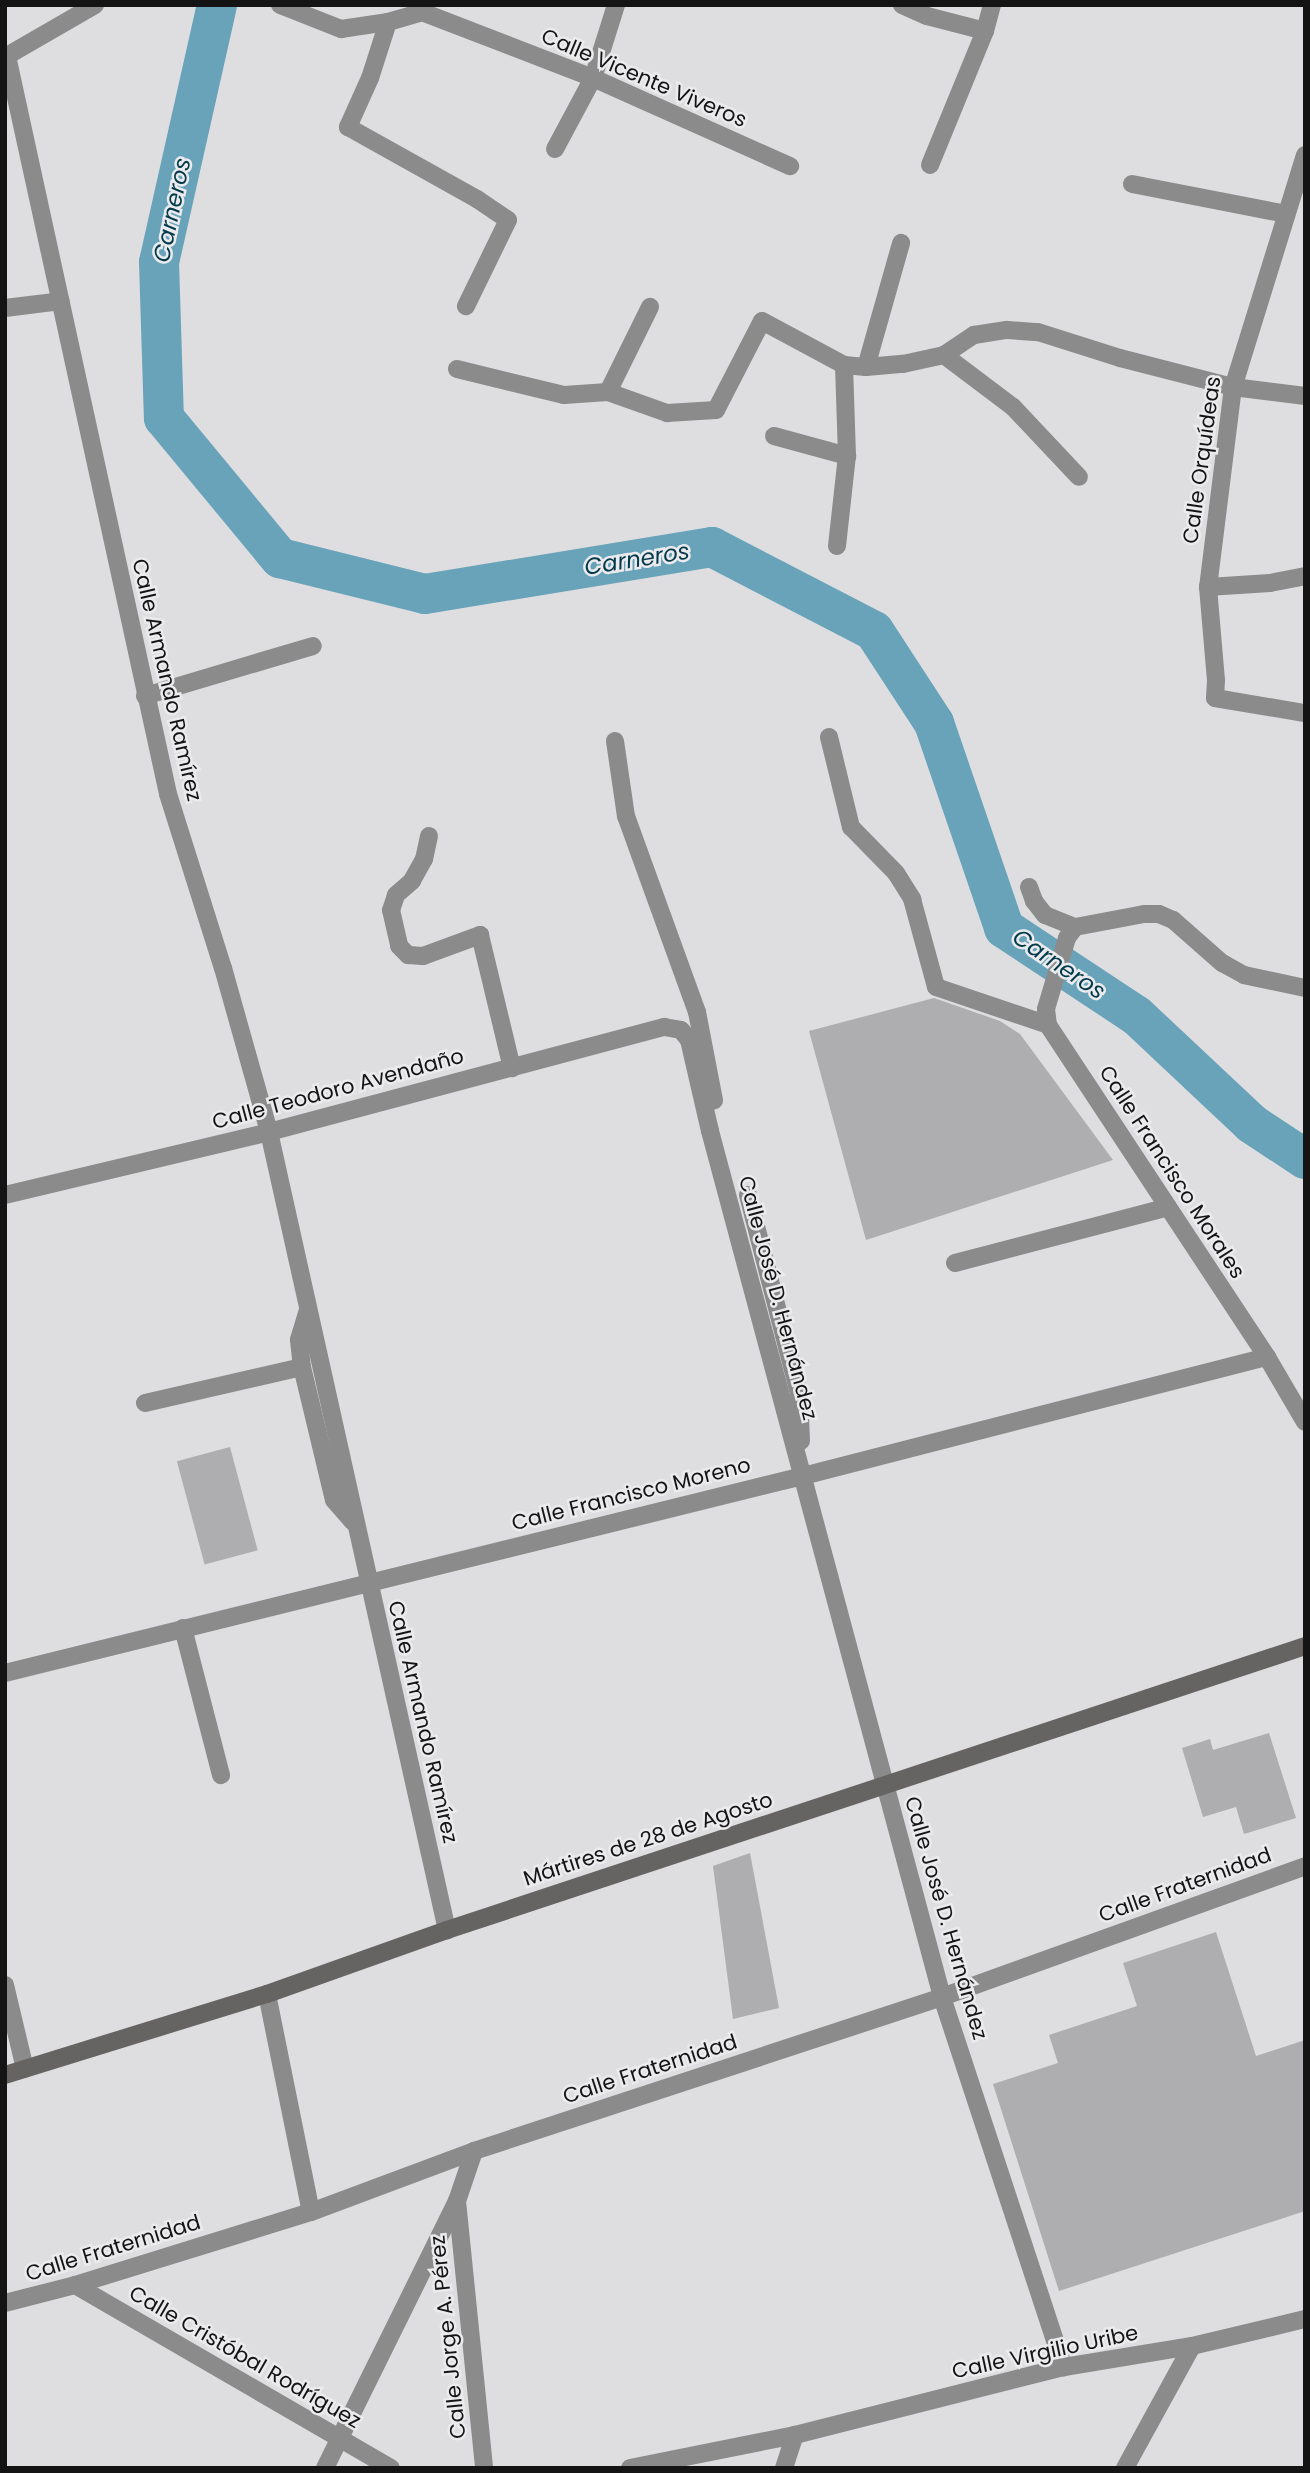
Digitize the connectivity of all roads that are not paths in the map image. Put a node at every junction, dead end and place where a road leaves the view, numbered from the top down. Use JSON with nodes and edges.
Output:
{"nodes":[{"id":1,"x":95,"y":5,"type":"edge"},
{"id":2,"x":280,"y":5,"type":"edge"},
{"id":3,"x":616,"y":5,"type":"edge"},
{"id":4,"x":902,"y":5,"type":"edge"},
{"id":5,"x":992,"y":5,"type":"edge"},
{"id":6,"x":388,"y":22,"type":"junction"},
{"id":7,"x":985,"y":31,"type":"junction"},
{"id":8,"x":6,"y":57,"type":"edge"},
{"id":9,"x":593,"y":78,"type":"junction"},
{"id":10,"x":555,"y":149,"type":"dead end"},
{"id":11,"x":1305,"y":155,"type":"edge"},
{"id":12,"x":930,"y":165,"type":"dead end"},
{"id":13,"x":790,"y":166,"type":"dead end"},
{"id":14,"x":1132,"y":184,"type":"dead end"},
{"id":15,"x":1286,"y":214,"type":"junction"},
{"id":16,"x":901,"y":243,"type":"dead end"},
{"id":17,"x":61,"y":301,"type":"junction"},
{"id":18,"x":466,"y":306,"type":"dead end"},
{"id":19,"x":650,"y":307,"type":"dead end"},
{"id":20,"x":5,"y":308,"type":"edge"},
{"id":21,"x":944,"y":355,"type":"junction"},
{"id":22,"x":844,"y":365,"type":"junction"},
{"id":23,"x":866,"y":367,"type":"junction"},
{"id":24,"x":457,"y":369,"type":"dead end"},
{"id":25,"x":1233,"y":387,"type":"junction"},
{"id":26,"x":608,"y":392,"type":"junction"},
{"id":27,"x":1305,"y":396,"type":"edge"},
{"id":28,"x":774,"y":436,"type":"dead end"},
{"id":29,"x":847,"y":456,"type":"junction"},
{"id":30,"x":1079,"y":477,"type":"dead end"},
{"id":31,"x":837,"y":546,"type":"dead end"},
{"id":32,"x":1305,"y":576,"type":"edge"},
{"id":33,"x":1208,"y":587,"type":"junction"},
{"id":34,"x":313,"y":646,"type":"dead end"},
{"id":35,"x":145,"y":696,"type":"junction"},
{"id":36,"x":1305,"y":713,"type":"edge"},
{"id":37,"x":830,"y":737,"type":"dead end"},
{"id":38,"x":615,"y":741,"type":"dead end"},
{"id":39,"x":429,"y":836,"type":"dead end"},
{"id":40,"x":1029,"y":887,"type":"dead end"},
{"id":41,"x":1071,"y":932,"type":"junction"},
{"id":42,"x":1305,"y":988,"type":"edge"},
{"id":43,"x":1048,"y":1025,"type":"junction"},
{"id":44,"x":681,"y":1030,"type":"joint"},
{"id":45,"x":512,"y":1068,"type":"junction"},
{"id":46,"x":710,"y":1130,"type":"junction"},
{"id":47,"x":269,"y":1132,"type":"junction"},
{"id":48,"x":5,"y":1195,"type":"edge"},
{"id":49,"x":748,"y":1195,"type":"dead end"},
{"id":50,"x":1168,"y":1207,"type":"junction"},
{"id":51,"x":955,"y":1263,"type":"dead end"},
{"id":52,"x":309,"y":1307,"type":"junction"},
{"id":53,"x":1267,"y":1357,"type":"junction"},
{"id":54,"x":302,"y":1367,"type":"junction"},
{"id":55,"x":145,"y":1403,"type":"dead end"},
{"id":56,"x":1305,"y":1422,"type":"edge"},
{"id":57,"x":803,"y":1476,"type":"junction"},
{"id":58,"x":354,"y":1523,"type":"junction"},
{"id":59,"x":368,"y":1581,"type":"junction"},
{"id":60,"x":183,"y":1628,"type":"junction"},
{"id":61,"x":1305,"y":1646,"type":"edge"},
{"id":62,"x":5,"y":1673,"type":"edge"},
{"id":63,"x":221,"y":1775,"type":"dead end"},
{"id":64,"x":885,"y":1785,"type":"junction"},
{"id":65,"x":1305,"y":1866,"type":"edge"},
{"id":66,"x":447,"y":1930,"type":"junction"},
{"id":67,"x":5,"y":1985,"type":"edge"},
{"id":68,"x":267,"y":1994,"type":"junction"},
{"id":69,"x":942,"y":1997,"type":"junction"},
{"id":70,"x":25,"y":2070,"type":"junction"},
{"id":71,"x":5,"y":2075,"type":"edge"},
{"id":72,"x":474,"y":2151,"type":"junction"},
{"id":73,"x":457,"y":2201,"type":"junction"},
{"id":74,"x":311,"y":2212,"type":"junction"},
{"id":75,"x":75,"y":2285,"type":"junction"},
{"id":76,"x":5,"y":2304,"type":"edge"},
{"id":77,"x":1305,"y":2319,"type":"edge"},
{"id":78,"x":1192,"y":2346,"type":"junction"},
{"id":79,"x":1064,"y":2367,"type":"junction"},
{"id":80,"x":795,"y":2435,"type":"junction"},
{"id":81,"x":341,"y":2440,"type":"junction"},
{"id":82,"x":325,"y":2468,"type":"edge"},
{"id":83,"x":391,"y":2468,"type":"edge"},
{"id":84,"x":484,"y":2468,"type":"edge"},
{"id":85,"x":630,"y":2468,"type":"edge"},
{"id":86,"x":784,"y":2468,"type":"edge"},
{"id":87,"x":1125,"y":2468,"type":"edge"}],
"edges":[{"from":1,"to":8,"type":"street"},
{"from":2,"to":6,"type":"street","name":"Calle Vicente Viveros"},
{"from":3,"to":9,"type":"street"},
{"from":4,"to":7,"type":"street"},
{"from":5,"to":7,"type":"street"},
{"from":6,"to":9,"type":"street","name":"Calle Vicente Viveros"},
{"from":6,"to":18,"type":"street"},
{"from":7,"to":12,"type":"street"},
{"from":8,"to":17,"type":"street","name":"Calle Armando Ramírez"},
{"from":9,"to":10,"type":"street"},
{"from":9,"to":13,"type":"street","name":"Calle Vicente Viveros"},
{"from":11,"to":15,"type":"street","name":"Calle Orquídeas"},
{"from":14,"to":15,"type":"street"},
{"from":15,"to":25,"type":"street","name":"Calle Orquídeas"},
{"from":16,"to":23,"type":"street"},
{"from":17,"to":20,"type":"street"},
{"from":17,"to":35,"type":"street","name":"Calle Armando Ramírez"},
{"from":19,"to":26,"type":"street"},
{"from":21,"to":23,"type":"street"},
{"from":21,"to":25,"type":"street"},
{"from":21,"to":30,"type":"street"},
{"from":22,"to":23,"type":"street"},
{"from":22,"to":26,"type":"street"},
{"from":22,"to":29,"type":"street"},
{"from":24,"to":26,"type":"street"},
{"from":25,"to":27,"type":"street"},
{"from":25,"to":33,"type":"street","name":"Calle Orquídeas"},
{"from":28,"to":29,"type":"street"},
{"from":29,"to":31,"type":"street"},
{"from":32,"to":33,"type":"street"},
{"from":33,"to":36,"type":"street","name":"Calle Orquídeas"},
{"from":34,"to":35,"type":"street"},
{"from":35,"to":47,"type":"street","name":"Calle Armando Ramírez"},
{"from":37,"to":43,"type":"street"},
{"from":38,"to":46,"type":"street","name":"Calle José D. Hernández"},
{"from":39,"to":45,"type":"street"},
{"from":40,"to":41,"type":"street"},
{"from":41,"to":42,"type":"street"},
{"from":41,"to":43,"type":"street"},
{"from":43,"to":50,"type":"street","name":"Calle Francisco Morales"},
{"from":44,"to":45,"type":"street","name":"Calle Teodoro Avendaño"},
{"from":44,"to":46,"type":"street","name":"Calle José D. Hernández"},
{"from":45,"to":47,"type":"street","name":"Calle Teodoro Avendaño"},
{"from":46,"to":57,"type":"street","name":"Calle José D. Hernández"},
{"from":47,"to":48,"type":"street","name":"Calle Teodoro Avendaño"},
{"from":47,"to":52,"type":"street","name":"Calle Armando Ramírez"},
{"from":49,"to":57,"type":"street","name":"Calle José D. Hernández"},
{"from":50,"to":51,"type":"street"},
{"from":50,"to":53,"type":"street","name":"Calle Francisco Morales"},
{"from":52,"to":54,"type":"street","name":"Calle Armando Ramírez"},
{"from":52,"to":58,"type":"street","name":"Calle Armando Ramírez"},
{"from":53,"to":56,"type":"street","name":"Calle Francisco Morales"},
{"from":53,"to":57,"type":"street","name":"Calle Francisco Moreno"},
{"from":54,"to":55,"type":"street"},
{"from":54,"to":58,"type":"street","name":"Calle Armando Ramírez"},
{"from":57,"to":59,"type":"street","name":"Calle Francisco Moreno"},
{"from":57,"to":64,"type":"street","name":"Calle José D. Hernández"},
{"from":58,"to":59,"type":"street","name":"Calle Armando Ramírez"},
{"from":59,"to":60,"type":"street","name":"Calle Francisco Moreno"},
{"from":59,"to":66,"type":"street","name":"Calle Armando Ramírez"},
{"from":60,"to":62,"type":"street","name":"Calle Francisco Moreno"},
{"from":60,"to":63,"type":"street"},
{"from":61,"to":64,"type":"main road","name":"Mártires de 28 de Agosto"},
{"from":64,"to":66,"type":"main road","name":"Mártires de 28 de Agosto"},
{"from":64,"to":69,"type":"street","name":"Calle José D. Hernández"},
{"from":65,"to":69,"type":"street","name":"Calle Fraternidad"},
{"from":66,"to":68,"type":"main road","name":"Mártires de 28 de Agosto"},
{"from":67,"to":70,"type":"street"},
{"from":68,"to":70,"type":"main road","name":"Mártires de 28 de Agosto"},
{"from":68,"to":74,"type":"street"},
{"from":69,"to":72,"type":"street","name":"Calle Fraternidad"},
{"from":69,"to":79,"type":"street","name":"Calle José D. Hernández"},
{"from":70,"to":71,"type":"main road","name":"Mártires de 28 de Agosto"},
{"from":72,"to":73,"type":"street"},
{"from":72,"to":74,"type":"street","name":"Calle Fraternidad"},
{"from":73,"to":81,"type":"street"},
{"from":73,"to":84,"type":"street","name":"Calle Jorge A. Pérez"},
{"from":74,"to":75,"type":"street","name":"Calle Fraternidad"},
{"from":75,"to":76,"type":"street","name":"Calle Fraternidad"},
{"from":75,"to":81,"type":"street","name":"Calle Cristóbal Rodríguez"},
{"from":77,"to":78,"type":"street","name":"Calle Virgilio Uribe"},
{"from":78,"to":79,"type":"street","name":"Calle Virgilio Uribe"},
{"from":78,"to":87,"type":"street"},
{"from":79,"to":80,"type":"street","name":"Calle Virgilio Uribe"},
{"from":80,"to":85,"type":"street","name":"Calle Virgilio Uribe"},
{"from":80,"to":86,"type":"street"},
{"from":81,"to":82,"type":"street"},
{"from":81,"to":83,"type":"street","name":"Calle Cristóbal Rodríguez"}]}
